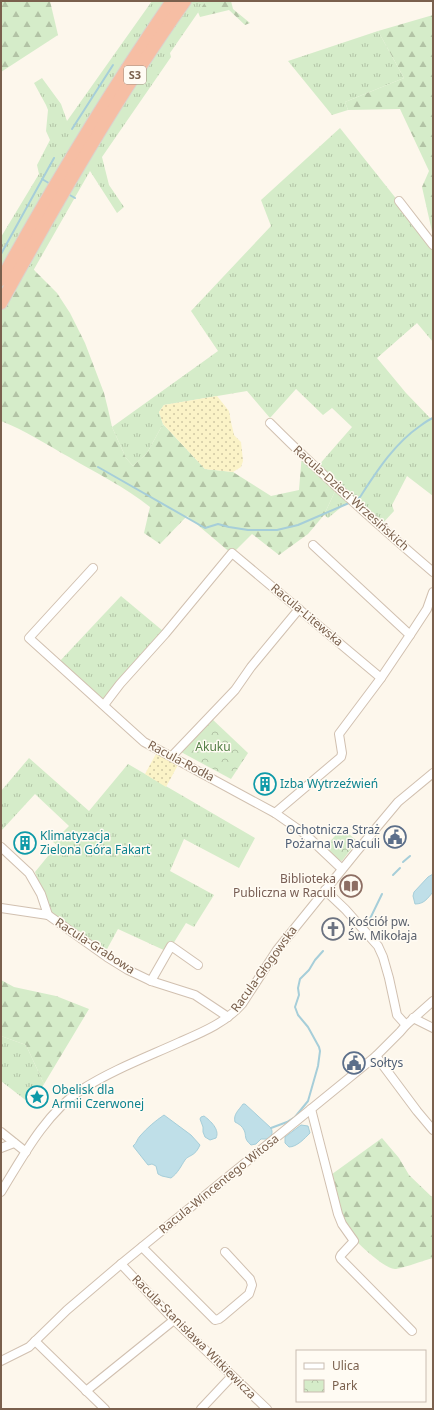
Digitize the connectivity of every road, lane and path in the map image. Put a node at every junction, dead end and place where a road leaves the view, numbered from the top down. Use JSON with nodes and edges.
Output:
{"nodes":[{"id":1,"x":172,"y":1,"type":"edge"},
{"id":2,"x":185,"y":1,"type":"edge"},
{"id":3,"x":80,"y":153,"type":"junction"},
{"id":4,"x":399,"y":200,"type":"dead end"},
{"id":5,"x":433,"y":245,"type":"edge"},
{"id":6,"x":1,"y":280,"type":"edge"},
{"id":7,"x":1,"y":303,"type":"edge"},
{"id":8,"x":270,"y":424,"type":"dead end"},
{"id":9,"x":313,"y":545,"type":"dead end"},
{"id":10,"x":93,"y":568,"type":"dead end"},
{"id":11,"x":433,"y":572,"type":"edge"},
{"id":12,"x":433,"y":592,"type":"edge"},
{"id":13,"x":299,"y":609,"type":"junction"},
{"id":14,"x":410,"y":635,"type":"junction"},
{"id":15,"x":381,"y":678,"type":"junction"},
{"id":16,"x":104,"y":705,"type":"junction"},
{"id":17,"x":172,"y":756,"type":"junction"},
{"id":18,"x":433,"y":773,"type":"edge"},
{"id":19,"x":275,"y":813,"type":"junction"},
{"id":20,"x":1,"y":847,"type":"edge"},
{"id":21,"x":342,"y":869,"type":"junction"},
{"id":22,"x":325,"y":890,"type":"junction"},
{"id":23,"x":1,"y":908,"type":"edge"},
{"id":24,"x":48,"y":915,"type":"junction"},
{"id":25,"x":198,"y":965,"type":"dead end"},
{"id":26,"x":151,"y":981,"type":"junction"},
{"id":27,"x":433,"y":1001,"type":"edge"},
{"id":28,"x":228,"y":1018,"type":"junction"},
{"id":29,"x":413,"y":1018,"type":"junction"},
{"id":30,"x":406,"y":1024,"type":"junction"},
{"id":31,"x":433,"y":1028,"type":"edge"},
{"id":32,"x":376,"y":1056,"type":"junction"},
{"id":33,"x":311,"y":1109,"type":"junction"},
{"id":34,"x":433,"y":1130,"type":"edge"},
{"id":35,"x":1,"y":1132,"type":"edge"},
{"id":36,"x":14,"y":1143,"type":"junction"},
{"id":37,"x":1,"y":1148,"type":"edge"},
{"id":38,"x":26,"y":1152,"type":"junction"},
{"id":39,"x":1,"y":1192,"type":"edge"},
{"id":40,"x":142,"y":1247,"type":"junction"},
{"id":41,"x":225,"y":1252,"type":"dead end"},
{"id":42,"x":121,"y":1264,"type":"junction"},
{"id":43,"x":174,"y":1320,"type":"junction"},
{"id":44,"x":412,"y":1331,"type":"dead end"},
{"id":45,"x":35,"y":1341,"type":"junction"},
{"id":46,"x":1,"y":1361,"type":"edge"},
{"id":47,"x":232,"y":1376,"type":"junction"},
{"id":48,"x":86,"y":1391,"type":"junction"},
{"id":49,"x":105,"y":1409,"type":"edge"},
{"id":50,"x":201,"y":1409,"type":"edge"},
{"id":51,"x":267,"y":1409,"type":"edge"}],
"edges":[{"from":1,"to":3,"type":"highway","number":"S3"},
{"from":2,"to":3,"type":"highway","number":"S3"},
{"from":3,"to":6,"type":"highway","number":"S3"},
{"from":3,"to":7,"type":"highway","number":"S3"},
{"from":4,"to":5,"type":"street"},
{"from":8,"to":11,"type":"street","name":"Racula-Dzieci Wrzesińskich"},
{"from":9,"to":14,"type":"street"},
{"from":10,"to":16,"type":"street","name":"Racula-Rodła"},
{"from":12,"to":14,"type":"street"},
{"from":13,"to":15,"type":"street","name":"Racula-Litewska"},
{"from":13,"to":16,"type":"street","name":"Racula-Litewska"},
{"from":13,"to":17,"type":"street"},
{"from":14,"to":15,"type":"street"},
{"from":15,"to":19,"type":"street"},
{"from":16,"to":17,"type":"street","name":"Racula-Rodła"},
{"from":17,"to":19,"type":"street","name":"Racula-Rodła"},
{"from":18,"to":21,"type":"street","name":"Racula-Głogowska"},
{"from":19,"to":21,"type":"street","name":"Racula-Rodła"},
{"from":20,"to":24,"type":"street"},
{"from":21,"to":22,"type":"street","name":"Racula-Głogowska"},
{"from":22,"to":28,"type":"street","name":"Racula-Głogowska"},
{"from":22,"to":30,"type":"street"},
{"from":23,"to":24,"type":"street","name":"Racula-Grabowa"},
{"from":24,"to":26,"type":"street","name":"Racula-Grabowa"},
{"from":25,"to":26,"type":"street"},
{"from":26,"to":28,"type":"street","name":"Racula-Grabowa"},
{"from":27,"to":29,"type":"street","name":"Racula-Wincentego Witosa"},
{"from":28,"to":38,"type":"street","name":"Racula-Głogowska"},
{"from":29,"to":30,"type":"street","name":"Racula-Wincentego Witosa"},
{"from":29,"to":31,"type":"street"},
{"from":30,"to":32,"type":"street","name":"Racula-Wincentego Witosa"},
{"from":32,"to":33,"type":"street","name":"Racula-Wincentego Witosa"},
{"from":32,"to":34,"type":"street"},
{"from":33,"to":40,"type":"street","name":"Racula-Wincentego Witosa"},
{"from":33,"to":44,"type":"street"},
{"from":35,"to":36,"type":"street"},
{"from":36,"to":37,"type":"street"},
{"from":36,"to":38,"type":"street"},
{"from":38,"to":39,"type":"street","name":"Racula-Głogowska"},
{"from":40,"to":41,"type":"street"},
{"from":40,"to":42,"type":"street","name":"Racula-Wincentego Witosa"},
{"from":42,"to":43,"type":"street","name":"Racula-Stanisława Witkiewicza"},
{"from":42,"to":45,"type":"street","name":"Racula-Wincentego Witosa"},
{"from":43,"to":47,"type":"street","name":"Racula-Stanisława Witkiewicza"},
{"from":43,"to":48,"type":"street"},
{"from":45,"to":46,"type":"street","name":"Racula-Wincentego Witosa"},
{"from":45,"to":48,"type":"street"},
{"from":47,"to":50,"type":"street"},
{"from":47,"to":51,"type":"street","name":"Racula-Stanisława Witkiewicza"},
{"from":48,"to":49,"type":"street"}]}
